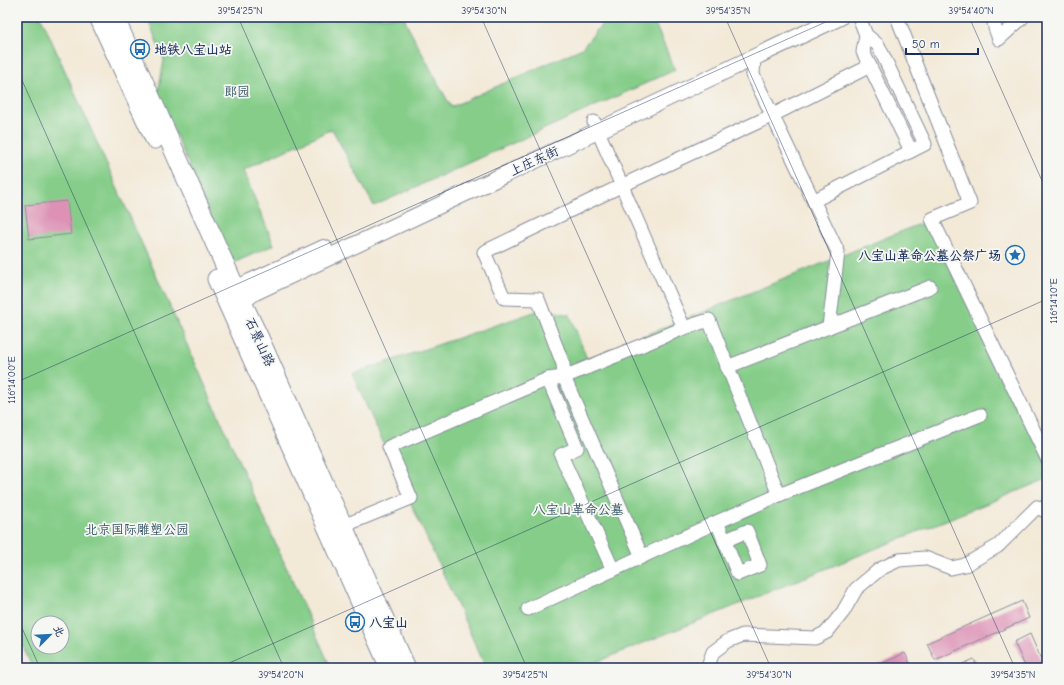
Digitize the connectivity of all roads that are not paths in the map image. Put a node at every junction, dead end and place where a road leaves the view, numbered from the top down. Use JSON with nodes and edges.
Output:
{"nodes":[{"id":1,"x":99,"y":17,"type":"edge"},
{"id":2,"x":114,"y":17,"type":"edge"},
{"id":3,"x":819,"y":17,"type":"edge"},
{"id":4,"x":840,"y":17,"type":"edge"},
{"id":5,"x":858,"y":17,"type":"edge"},
{"id":6,"x":897,"y":17,"type":"edge"},
{"id":7,"x":993,"y":17,"type":"edge"},
{"id":8,"x":1024,"y":17,"type":"edge"},
{"id":9,"x":866,"y":36,"type":"junction"},
{"id":10,"x":754,"y":57,"type":"junction"},
{"id":11,"x":870,"y":66,"type":"junction"},
{"id":12,"x":773,"y":115,"type":"junction"},
{"id":13,"x":596,"y":127,"type":"junction"},
{"id":14,"x":911,"y":151,"type":"junction"},
{"id":15,"x":621,"y":186,"type":"junction"},
{"id":16,"x":813,"y":201,"type":"junction"},
{"id":17,"x":930,"y":288,"type":"dead end"},
{"id":18,"x":232,"y":299,"type":"junction"},
{"id":19,"x":830,"y":327,"type":"junction"},
{"id":20,"x":684,"y":328,"type":"junction"},
{"id":21,"x":727,"y":367,"type":"junction"},
{"id":22,"x":564,"y":377,"type":"junction"},
{"id":23,"x":548,"y":379,"type":"junction"},
{"id":24,"x":980,"y":415,"type":"dead end"},
{"id":25,"x":1047,"y":458,"type":"edge"},
{"id":26,"x":778,"y":495,"type":"junction"},
{"id":27,"x":1047,"y":512,"type":"edge"},
{"id":28,"x":717,"y":522,"type":"junction"},
{"id":29,"x":343,"y":526,"type":"junction"},
{"id":30,"x":724,"y":541,"type":"dead end"},
{"id":31,"x":642,"y":557,"type":"junction"},
{"id":32,"x":613,"y":570,"type":"junction"},
{"id":33,"x":528,"y":609,"type":"dead end"},
{"id":34,"x":390,"y":668,"type":"edge"},
{"id":35,"x":406,"y":668,"type":"edge"},
{"id":36,"x":709,"y":668,"type":"edge"}],
"edges":[{"from":1,"to":18,"type":"highway","name":"石景山路"},
{"from":2,"to":18,"type":"highway","name":"石景山路"},
{"from":3,"to":13,"type":"main road","name":"上庄东街"},
{"from":4,"to":10,"type":"main road","name":"上庄东街"},
{"from":5,"to":9,"type":"street"},
{"from":6,"to":25,"type":"street"},
{"from":7,"to":8,"type":"street"},
{"from":9,"to":11,"type":"street"},
{"from":9,"to":14,"type":"street"},
{"from":10,"to":12,"type":"street"},
{"from":10,"to":13,"type":"main road","name":"上庄东街"},
{"from":11,"to":12,"type":"street"},
{"from":11,"to":14,"type":"street"},
{"from":12,"to":15,"type":"street"},
{"from":12,"to":16,"type":"street"},
{"from":13,"to":15,"type":"street"},
{"from":13,"to":18,"type":"main road","name":"上庄东街"},
{"from":14,"to":16,"type":"street"},
{"from":15,"to":20,"type":"street"},
{"from":15,"to":22,"type":"street"},
{"from":16,"to":19,"type":"street"},
{"from":17,"to":19,"type":"street"},
{"from":18,"to":29,"type":"highway","name":"石景山路"},
{"from":18,"to":34,"type":"highway","name":"石景山路"},
{"from":19,"to":21,"type":"street"},
{"from":20,"to":21,"type":"street"},
{"from":20,"to":22,"type":"street"},
{"from":21,"to":26,"type":"street"},
{"from":22,"to":23,"type":"street"},
{"from":22,"to":31,"type":"street"},
{"from":23,"to":29,"type":"street"},
{"from":23,"to":32,"type":"street"},
{"from":24,"to":26,"type":"street"},
{"from":26,"to":28,"type":"street"},
{"from":27,"to":36,"type":"street"},
{"from":28,"to":30,"type":"street"},
{"from":28,"to":31,"type":"street"},
{"from":29,"to":35,"type":"highway","name":"石景山路"},
{"from":31,"to":32,"type":"street"},
{"from":32,"to":33,"type":"street"}]}
